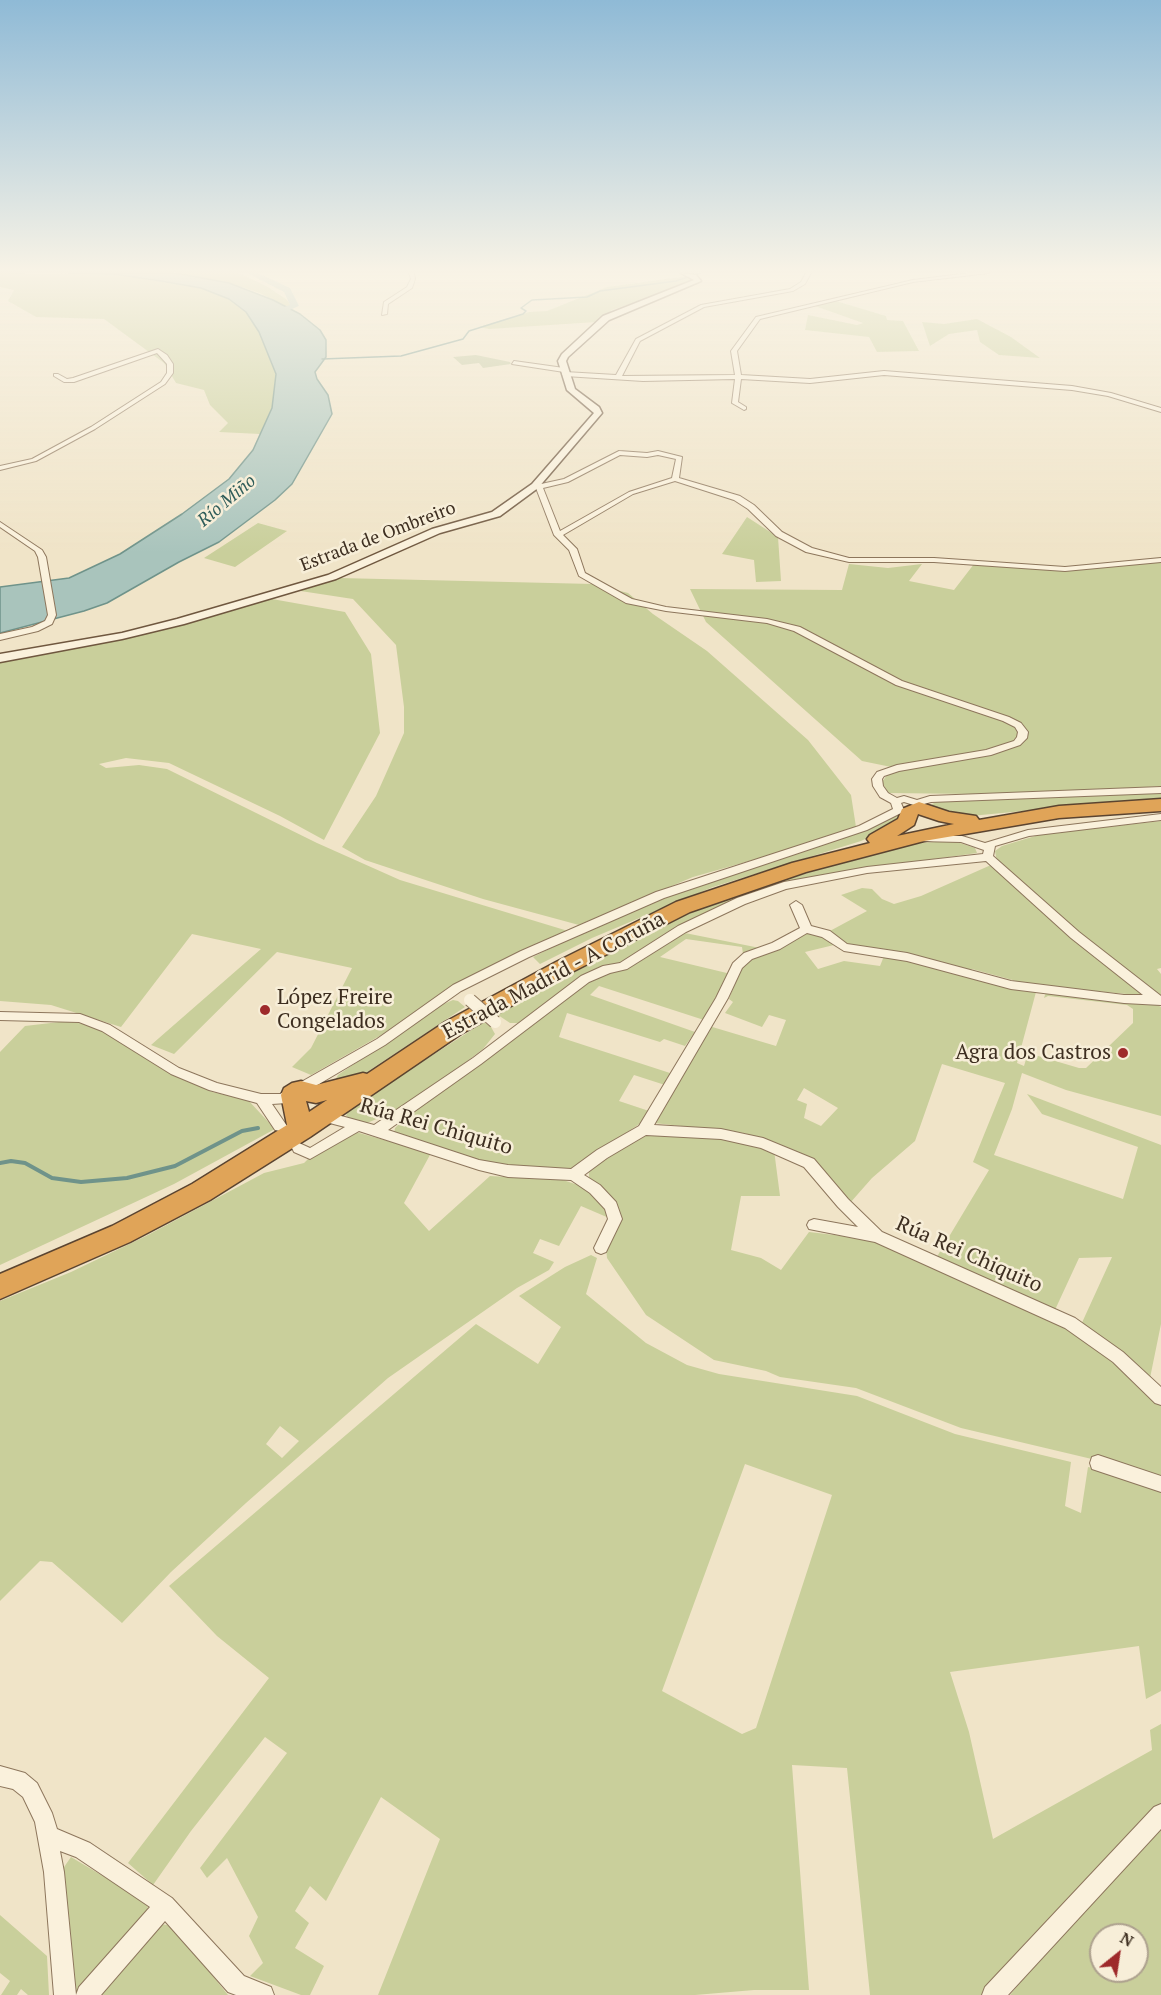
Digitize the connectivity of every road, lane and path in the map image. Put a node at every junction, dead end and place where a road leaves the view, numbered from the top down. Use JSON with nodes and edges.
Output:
{"nodes":[{"id":1,"x":114,"y":366,"type":"edge"},
{"id":2,"x":170,"y":366,"type":"edge"},
{"id":3,"x":532,"y":366,"type":"edge"},
{"id":4,"x":563,"y":366,"type":"edge"},
{"id":5,"x":624,"y":366,"type":"edge"},
{"id":6,"x":736,"y":366,"type":"edge"},
{"id":7,"x":565,"y":372,"type":"junction"},
{"id":8,"x":56,"y":375,"type":"dead end"},
{"id":9,"x":618,"y":377,"type":"junction"},
{"id":10,"x":738,"y":377,"type":"junction"},
{"id":11,"x":1088,"y":384,"type":"dead end"},
{"id":12,"x":1076,"y":388,"type":"junction"},
{"id":13,"x":744,"y":408,"type":"dead end"},
{"id":14,"x":1161,"y":410,"type":"edge"},
{"id":15,"x":0,"y":468,"type":"edge"},
{"id":16,"x":675,"y":479,"type":"junction"},
{"id":17,"x":537,"y":487,"type":"junction"},
{"id":18,"x":0,"y":524,"type":"edge"},
{"id":19,"x":558,"y":535,"type":"junction"},
{"id":20,"x":1161,"y":560,"type":"edge"},
{"id":21,"x":0,"y":637,"type":"edge"},
{"id":22,"x":0,"y":658,"type":"edge"},
{"id":23,"x":1161,"y":790,"type":"edge"},
{"id":24,"x":1161,"y":805,"type":"edge"},
{"id":25,"x":908,"y":807,"type":"junction"},
{"id":26,"x":1100,"y":810,"type":"junction"},
{"id":27,"x":1161,"y":817,"type":"edge"},
{"id":28,"x":1016,"y":818,"type":"junction"},
{"id":29,"x":1069,"y":828,"type":"junction"},
{"id":30,"x":902,"y":840,"type":"junction"},
{"id":31,"x":864,"y":849,"type":"junction"},
{"id":32,"x":988,"y":853,"type":"junction"},
{"id":33,"x":796,"y":905,"type":"dead end"},
{"id":34,"x":806,"y":929,"type":"junction"},
{"id":35,"x":457,"y":988,"type":"junction"},
{"id":36,"x":1159,"y":1000,"type":"edge"},
{"id":37,"x":0,"y":1016,"type":"edge"},
{"id":38,"x":510,"y":1035,"type":"junction"},
{"id":39,"x":384,"y":1075,"type":"junction"},
{"id":40,"x":297,"y":1092,"type":"junction"},
{"id":41,"x":261,"y":1099,"type":"junction"},
{"id":42,"x":356,"y":1127,"type":"junction"},
{"id":43,"x":301,"y":1130,"type":"junction"},
{"id":44,"x":644,"y":1130,"type":"junction"},
{"id":45,"x":376,"y":1131,"type":"junction"},
{"id":46,"x":574,"y":1175,"type":"junction"},
{"id":47,"x":814,"y":1225,"type":"dead end"},
{"id":48,"x":876,"y":1236,"type":"junction"},
{"id":49,"x":601,"y":1248,"type":"dead end"},
{"id":50,"x":0,"y":1287,"type":"edge"},
{"id":51,"x":1161,"y":1398,"type":"edge"},
{"id":52,"x":1098,"y":1463,"type":"dead end"},
{"id":53,"x":1161,"y":1484,"type":"edge"},
{"id":54,"x":0,"y":1776,"type":"edge"},
{"id":55,"x":1161,"y":1814,"type":"edge"},
{"id":56,"x":50,"y":1836,"type":"junction"},
{"id":57,"x":165,"y":1905,"type":"junction"},
{"id":58,"x":65,"y":1995,"type":"edge"},
{"id":59,"x":87,"y":1995,"type":"edge"},
{"id":60,"x":263,"y":1995,"type":"edge"},
{"id":61,"x":993,"y":1995,"type":"edge"}],
"edges":[{"from":1,"to":8,"type":"street"},
{"from":2,"to":15,"type":"street"},
{"from":3,"to":7,"type":"street"},
{"from":4,"to":7,"type":"street"},
{"from":5,"to":9,"type":"street"},
{"from":6,"to":10,"type":"street"},
{"from":7,"to":9,"type":"street"},
{"from":7,"to":17,"type":"street","name":"Estrada de Ombreiro"},
{"from":9,"to":10,"type":"street"},
{"from":10,"to":12,"type":"street"},
{"from":10,"to":13,"type":"street"},
{"from":11,"to":12,"type":"street"},
{"from":12,"to":14,"type":"street"},
{"from":16,"to":17,"type":"street"},
{"from":16,"to":19,"type":"street"},
{"from":16,"to":20,"type":"street"},
{"from":17,"to":19,"type":"street"},
{"from":17,"to":22,"type":"street","name":"Estrada de Ombreiro"},
{"from":18,"to":21,"type":"street"},
{"from":19,"to":25,"type":"street"},
{"from":23,"to":25,"type":"street"},
{"from":24,"to":26,"type":"highway","name":"Estrada Madrid - A Coruña"},
{"from":25,"to":28,"type":"highway"},
{"from":25,"to":31,"type":"highway"},
{"from":25,"to":35,"type":"street"},
{"from":26,"to":28,"type":"highway","name":"Estrada Madrid - A Coruña"},
{"from":26,"to":29,"type":"street"},
{"from":27,"to":29,"type":"street"},
{"from":28,"to":30,"type":"highway","name":"Estrada Madrid - A Coruña"},
{"from":29,"to":32,"type":"street"},
{"from":30,"to":31,"type":"highway","name":"Estrada Madrid - A Coruña"},
{"from":30,"to":32,"type":"street"},
{"from":31,"to":39,"type":"highway","name":"Estrada Madrid - A Coruña"},
{"from":32,"to":36,"type":"street"},
{"from":32,"to":38,"type":"street"},
{"from":33,"to":34,"type":"street"},
{"from":34,"to":36,"type":"street"},
{"from":34,"to":44,"type":"street"},
{"from":35,"to":38,"type":"street","bridge":true},
{"from":35,"to":40,"type":"street"},
{"from":37,"to":41,"type":"street"},
{"from":38,"to":45,"type":"street"},
{"from":39,"to":40,"type":"highway"},
{"from":39,"to":43,"type":"highway","name":"Estrada Madrid - A Coruña"},
{"from":40,"to":41,"type":"street"},
{"from":40,"to":43,"type":"highway"},
{"from":41,"to":43,"type":"street"},
{"from":42,"to":43,"type":"street","name":"Rúa Rei Chiquito"},
{"from":42,"to":43,"type":"street"},
{"from":42,"to":45,"type":"street","name":"Rúa Rei Chiquito"},
{"from":43,"to":50,"type":"highway","name":"Estrada Madrid - A Coruña"},
{"from":44,"to":46,"type":"street"},
{"from":44,"to":48,"type":"street","name":"Rúa Rei Chiquito"},
{"from":45,"to":46,"type":"street","name":"Rúa Rei Chiquito"},
{"from":46,"to":49,"type":"street"},
{"from":47,"to":48,"type":"street"},
{"from":48,"to":51,"type":"street","name":"Rúa Rei Chiquito"},
{"from":52,"to":53,"type":"street"},
{"from":54,"to":56,"type":"street"},
{"from":55,"to":61,"type":"street"},
{"from":56,"to":57,"type":"street"},
{"from":56,"to":58,"type":"street"},
{"from":57,"to":59,"type":"street"},
{"from":57,"to":60,"type":"street"}]}
